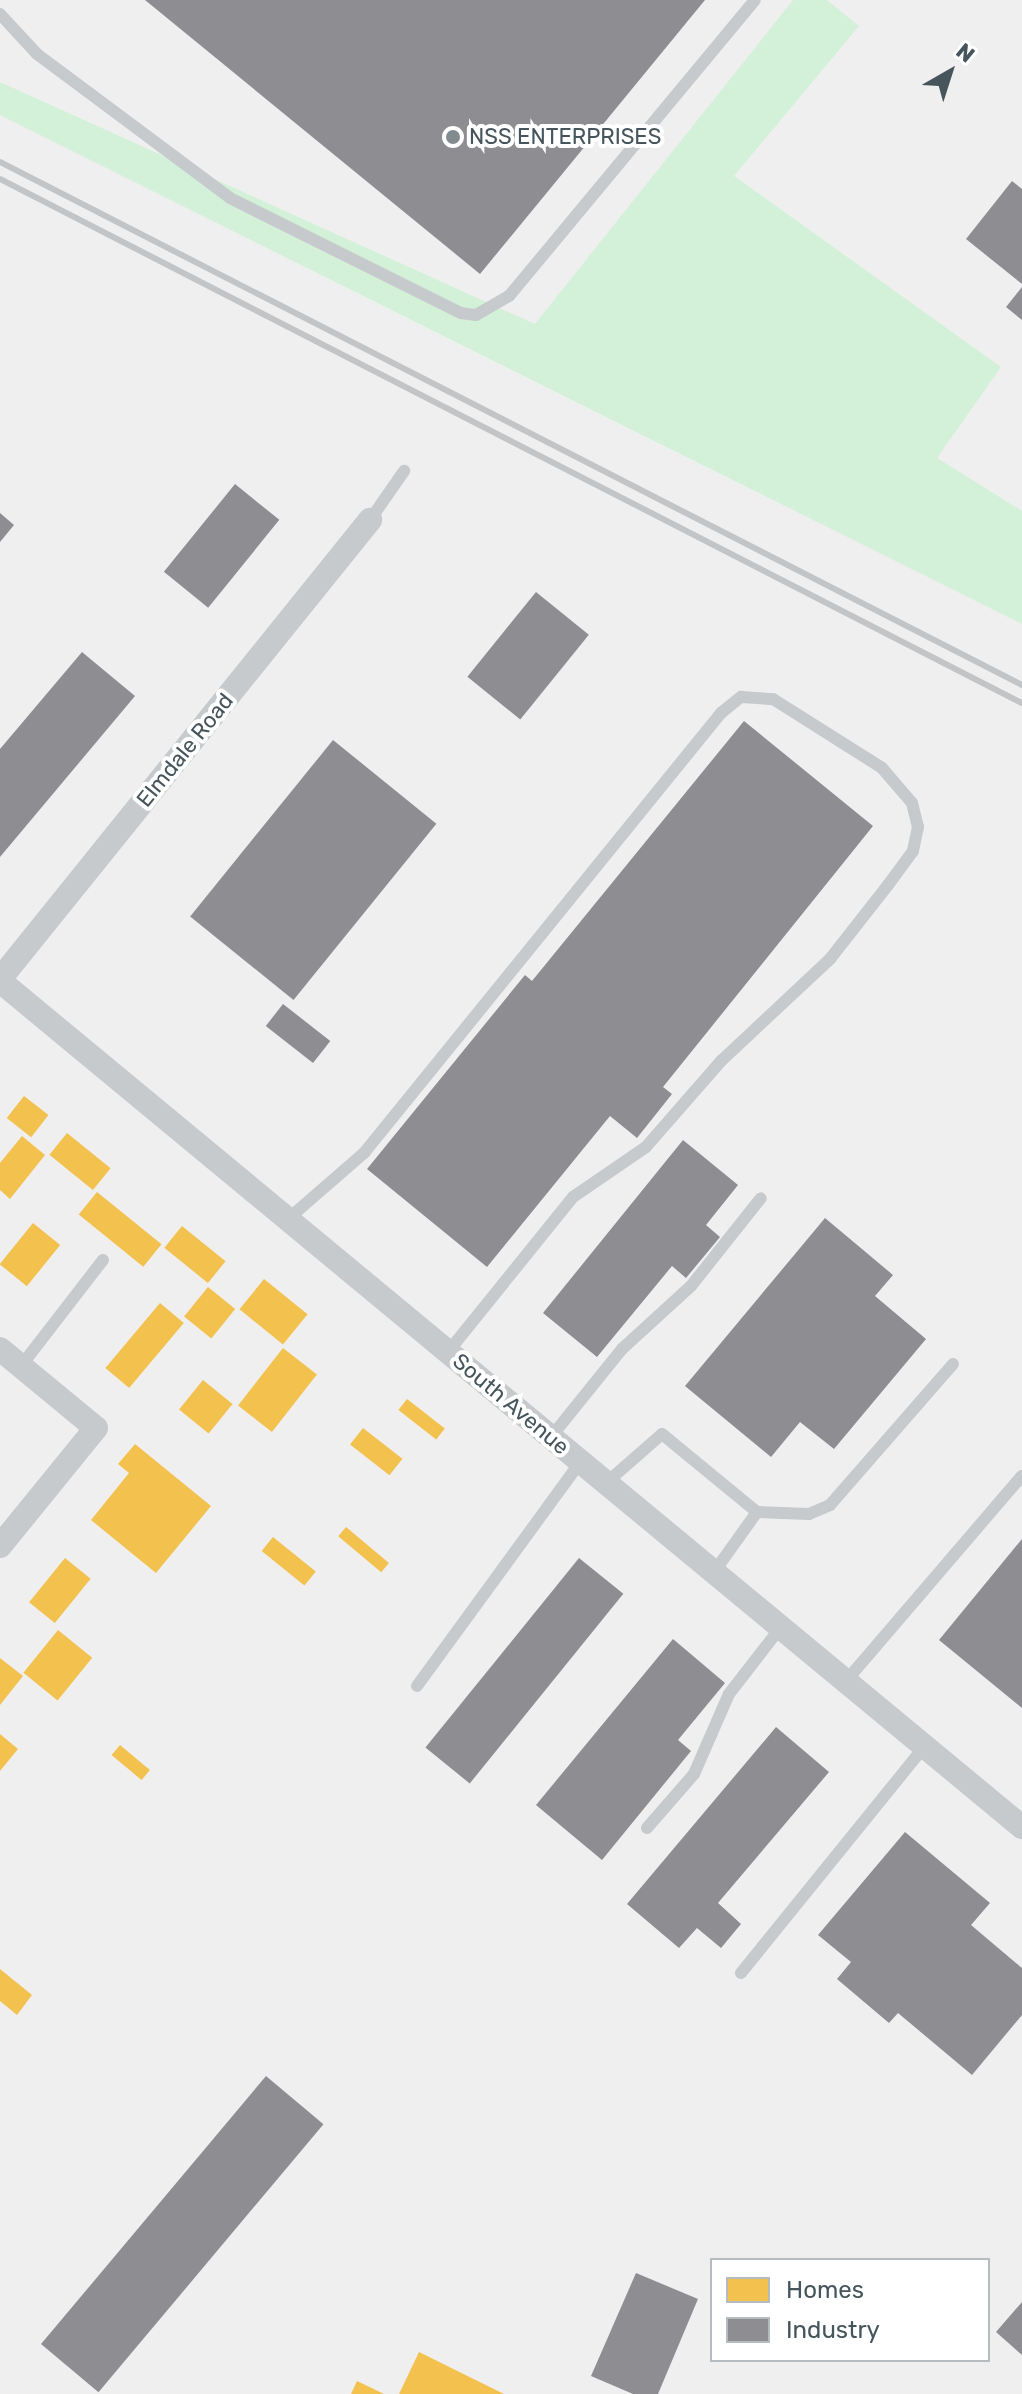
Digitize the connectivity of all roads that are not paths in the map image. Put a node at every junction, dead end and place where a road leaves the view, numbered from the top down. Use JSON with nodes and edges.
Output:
{"nodes":[{"id":1,"x":755,"y":0,"type":"edge"},
{"id":2,"x":0,"y":14,"type":"edge"},
{"id":3,"x":404,"y":471,"type":"dead end"},
{"id":4,"x":370,"y":520,"type":"joint"},
{"id":5,"x":0,"y":980,"type":"edge"},
{"id":6,"x":761,"y":1198,"type":"dead end"},
{"id":7,"x":288,"y":1219,"type":"junction"},
{"id":8,"x":103,"y":1260,"type":"dead end"},
{"id":9,"x":0,"y":1349,"type":"edge"},
{"id":10,"x":448,"y":1352,"type":"junction"},
{"id":11,"x":953,"y":1364,"type":"dead end"},
{"id":12,"x":21,"y":1366,"type":"junction"},
{"id":13,"x":551,"y":1437,"type":"junction"},
{"id":14,"x":581,"y":1461,"type":"junction"},
{"id":15,"x":1022,"y":1476,"type":"edge"},
{"id":16,"x":606,"y":1483,"type":"junction"},
{"id":17,"x":757,"y":1512,"type":"junction"},
{"id":18,"x":0,"y":1546,"type":"edge"},
{"id":19,"x":714,"y":1572,"type":"junction"},
{"id":20,"x":781,"y":1627,"type":"junction"},
{"id":21,"x":846,"y":1681,"type":"junction"},
{"id":22,"x":417,"y":1686,"type":"dead end"},
{"id":23,"x":925,"y":1746,"type":"junction"},
{"id":24,"x":1022,"y":1827,"type":"edge"},
{"id":25,"x":647,"y":1828,"type":"dead end"},
{"id":26,"x":741,"y":1973,"type":"dead end"}],
"edges":[{"from":1,"to":2,"type":"lane"},
{"from":3,"to":4,"type":"lane"},
{"from":4,"to":5,"type":"street","name":"Elmdale Road"},
{"from":5,"to":7,"type":"street","name":"South Avenue"},
{"from":6,"to":13,"type":"lane"},
{"from":7,"to":10,"type":"street","name":"South Avenue"},
{"from":7,"to":10,"type":"lane"},
{"from":8,"to":12,"type":"lane"},
{"from":9,"to":12,"type":"street"},
{"from":10,"to":13,"type":"street","name":"South Avenue"},
{"from":11,"to":17,"type":"lane"},
{"from":12,"to":18,"type":"street"},
{"from":13,"to":14,"type":"street","name":"South Avenue"},
{"from":14,"to":16,"type":"street","name":"South Avenue"},
{"from":14,"to":22,"type":"lane"},
{"from":15,"to":21,"type":"lane"},
{"from":16,"to":17,"type":"lane"},
{"from":16,"to":19,"type":"street","name":"South Avenue"},
{"from":17,"to":19,"type":"lane"},
{"from":19,"to":20,"type":"street","name":"South Avenue"},
{"from":20,"to":21,"type":"street","name":"South Avenue"},
{"from":20,"to":25,"type":"lane"},
{"from":21,"to":23,"type":"street","name":"South Avenue"},
{"from":23,"to":24,"type":"street","name":"South Avenue"},
{"from":23,"to":26,"type":"lane"}]}
